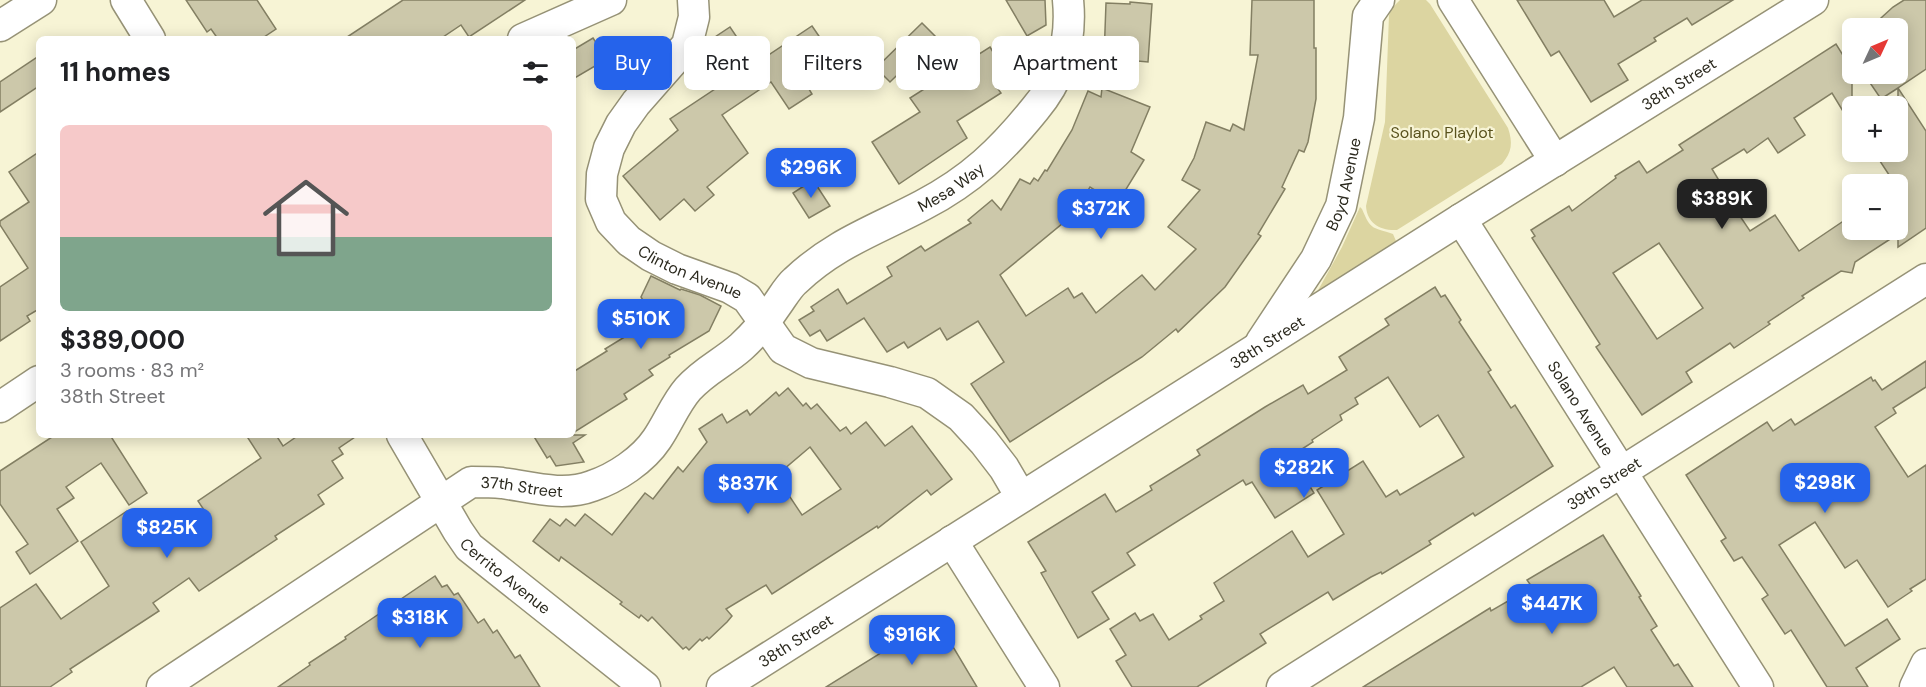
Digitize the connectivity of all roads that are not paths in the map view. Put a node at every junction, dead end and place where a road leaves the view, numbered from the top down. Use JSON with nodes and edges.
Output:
{"nodes":[{"id":1,"x":41,"y":0,"type":"edge"},
{"id":2,"x":126,"y":0,"type":"edge"},
{"id":3,"x":611,"y":0,"type":"edge"},
{"id":4,"x":693,"y":0,"type":"edge"},
{"id":5,"x":1068,"y":0,"type":"edge"},
{"id":6,"x":1379,"y":0,"type":"edge"},
{"id":7,"x":1453,"y":0,"type":"edge"},
{"id":8,"x":1813,"y":0,"type":"edge"},
{"id":9,"x":0,"y":26,"type":"edge"},
{"id":10,"x":148,"y":36,"type":"edge"},
{"id":11,"x":530,"y":36,"type":"edge"},
{"id":12,"x":1555,"y":161,"type":"junction"},
{"id":13,"x":1461,"y":219,"type":"junction"},
{"id":14,"x":1926,"y":279,"type":"edge"},
{"id":15,"x":764,"y":323,"type":"junction"},
{"id":16,"x":1256,"y":350,"type":"junction"},
{"id":17,"x":36,"y":383,"type":"edge"},
{"id":18,"x":0,"y":407,"type":"edge"},
{"id":19,"x":404,"y":438,"type":"edge"},
{"id":20,"x":1623,"y":472,"type":"junction"},
{"id":21,"x":1021,"y":497,"type":"junction"},
{"id":22,"x":440,"y":500,"type":"junction"},
{"id":23,"x":952,"y":541,"type":"junction"},
{"id":24,"x":1926,"y":664,"type":"edge"},
{"id":25,"x":162,"y":687,"type":"edge"},
{"id":26,"x":645,"y":687,"type":"edge"},
{"id":27,"x":722,"y":687,"type":"edge"},
{"id":28,"x":1044,"y":687,"type":"edge"},
{"id":29,"x":1282,"y":687,"type":"edge"},
{"id":30,"x":1758,"y":687,"type":"edge"},
{"id":31,"x":1915,"y":687,"type":"edge"}],
"edges":[{"from":1,"to":9,"type":"street"},
{"from":2,"to":10,"type":"street"},
{"from":3,"to":11,"type":"street"},
{"from":4,"to":15,"type":"street","name":"Clinton Avenue"},
{"from":5,"to":15,"type":"street","name":"Mesa Way"},
{"from":6,"to":16,"type":"street","name":"Boyd Avenue"},
{"from":7,"to":12,"type":"street"},
{"from":8,"to":12,"type":"street","name":"38th Street"},
{"from":12,"to":13,"type":"street","name":"38th Street"},
{"from":13,"to":16,"type":"street","name":"38th Street"},
{"from":13,"to":20,"type":"street","name":"Solano Avenue"},
{"from":14,"to":20,"type":"street","name":"39th Street"},
{"from":15,"to":21,"type":"street","name":"Clinton Avenue"},
{"from":15,"to":22,"type":"street","name":"37th Street"},
{"from":16,"to":21,"type":"street","name":"38th Street"},
{"from":17,"to":18,"type":"street"},
{"from":19,"to":22,"type":"street","name":"Cerrito Avenue"},
{"from":20,"to":29,"type":"street","name":"39th Street"},
{"from":20,"to":30,"type":"street","name":"Solano Avenue"},
{"from":21,"to":23,"type":"street","name":"38th Street"},
{"from":22,"to":25,"type":"street","name":"37th Street"},
{"from":22,"to":26,"type":"street","name":"Cerrito Avenue"},
{"from":23,"to":27,"type":"street","name":"38th Street"},
{"from":23,"to":28,"type":"street"},
{"from":24,"to":31,"type":"street"}]}
